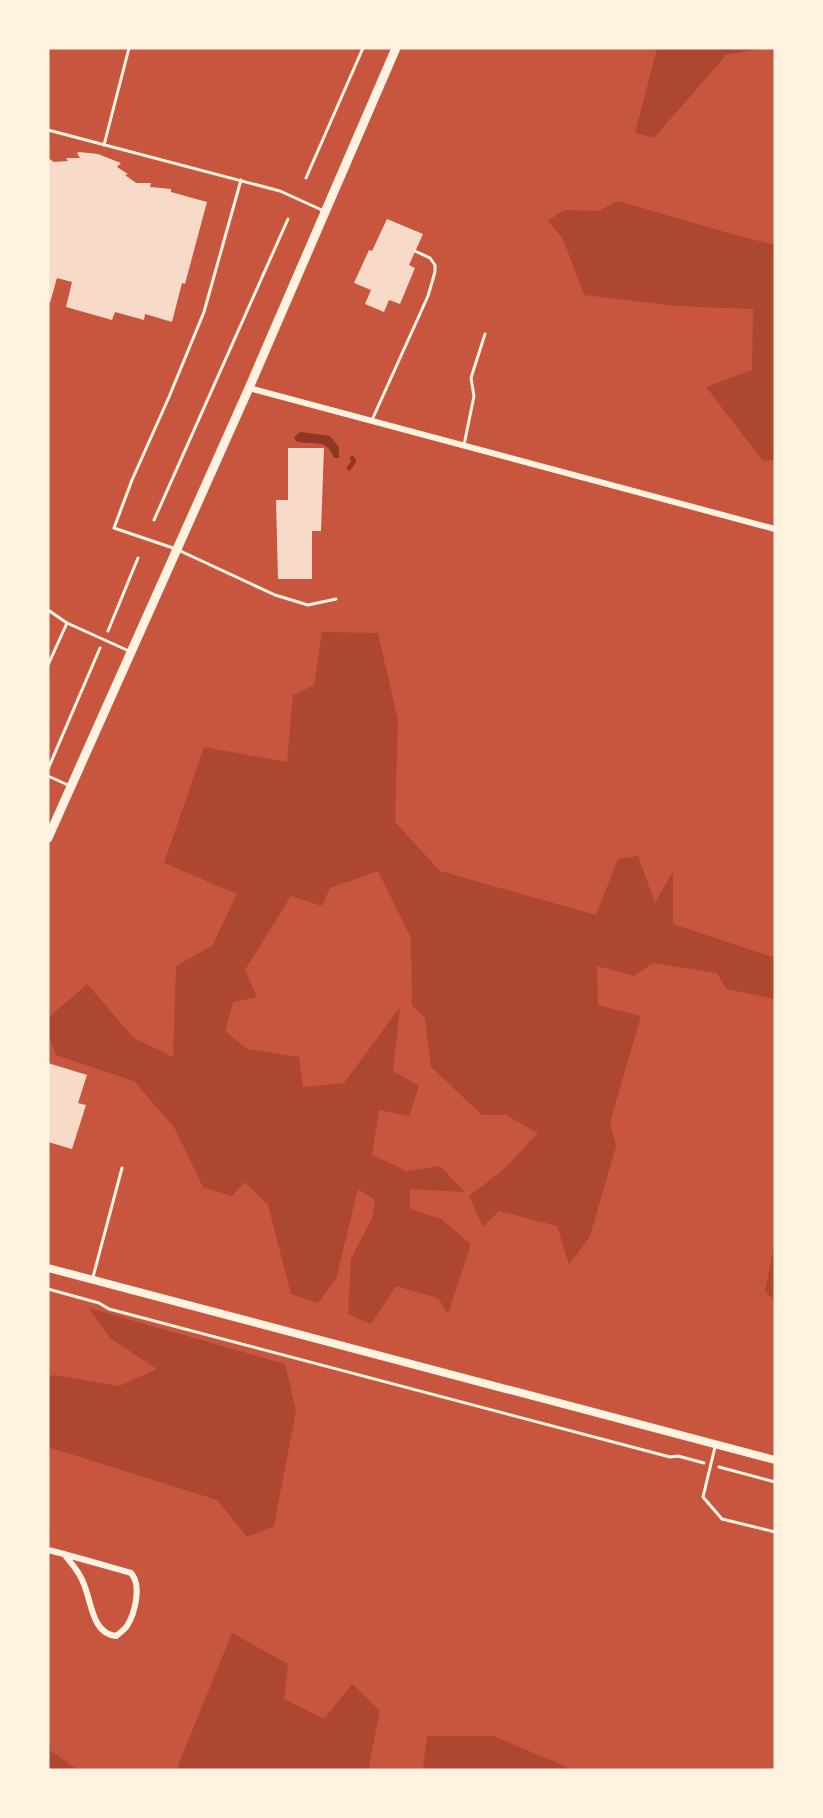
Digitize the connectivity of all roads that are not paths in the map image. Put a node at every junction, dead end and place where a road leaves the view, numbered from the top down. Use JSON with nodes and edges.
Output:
{"nodes":[{"id":1,"x":129,"y":48,"type":"edge"},
{"id":2,"x":396,"y":48,"type":"edge"},
{"id":3,"x":48,"y":130,"type":"edge"},
{"id":4,"x":104,"y":145,"type":"junction"},
{"id":5,"x":241,"y":180,"type":"junction"},
{"id":6,"x":325,"y":211,"type":"junction"},
{"id":7,"x":415,"y":251,"type":"dead end"},
{"id":8,"x":485,"y":334,"type":"dead end"},
{"id":9,"x":249,"y":388,"type":"junction"},
{"id":10,"x":371,"y":422,"type":"junction"},
{"id":11,"x":463,"y":446,"type":"junction"},
{"id":12,"x":775,"y":529,"type":"edge"},
{"id":13,"x":176,"y":549,"type":"junction"},
{"id":14,"x":336,"y":599,"type":"dead end"},
{"id":15,"x":48,"y":610,"type":"edge"},
{"id":16,"x":67,"y":623,"type":"junction"},
{"id":17,"x":131,"y":652,"type":"junction"},
{"id":18,"x":48,"y":665,"type":"edge"},
{"id":19,"x":48,"y":776,"type":"edge"},
{"id":20,"x":70,"y":786,"type":"junction"},
{"id":21,"x":48,"y":838,"type":"edge"},
{"id":22,"x":122,"y":1168,"type":"dead end"},
{"id":23,"x":48,"y":1268,"type":"edge"},
{"id":24,"x":92,"y":1279,"type":"junction"},
{"id":25,"x":715,"y":1445,"type":"junction"},
{"id":26,"x":775,"y":1460,"type":"edge"},
{"id":27,"x":775,"y":1532,"type":"edge"},
{"id":28,"x":48,"y":1550,"type":"edge"},
{"id":29,"x":64,"y":1554,"type":"junction"}],
"edges":[{"from":1,"to":4,"type":"lane"},
{"from":2,"to":6,"type":"main road"},
{"from":3,"to":4,"type":"lane"},
{"from":4,"to":5,"type":"lane"},
{"from":5,"to":6,"type":"lane"},
{"from":5,"to":13,"type":"lane"},
{"from":6,"to":9,"type":"main road"},
{"from":7,"to":10,"type":"lane"},
{"from":8,"to":11,"type":"lane"},
{"from":9,"to":10,"type":"street"},
{"from":9,"to":13,"type":"main road"},
{"from":10,"to":11,"type":"street"},
{"from":11,"to":12,"type":"street"},
{"from":13,"to":14,"type":"lane"},
{"from":13,"to":17,"type":"main road"},
{"from":15,"to":16,"type":"lane"},
{"from":16,"to":17,"type":"lane"},
{"from":16,"to":18,"type":"lane"},
{"from":17,"to":20,"type":"main road"},
{"from":19,"to":20,"type":"lane"},
{"from":20,"to":21,"type":"main road"},
{"from":22,"to":24,"type":"lane"},
{"from":23,"to":24,"type":"street"},
{"from":24,"to":25,"type":"street"},
{"from":25,"to":26,"type":"street"},
{"from":25,"to":27,"type":"lane"},
{"from":28,"to":29,"type":"street"},
{"from":29,"to":29,"type":"street"}]}
